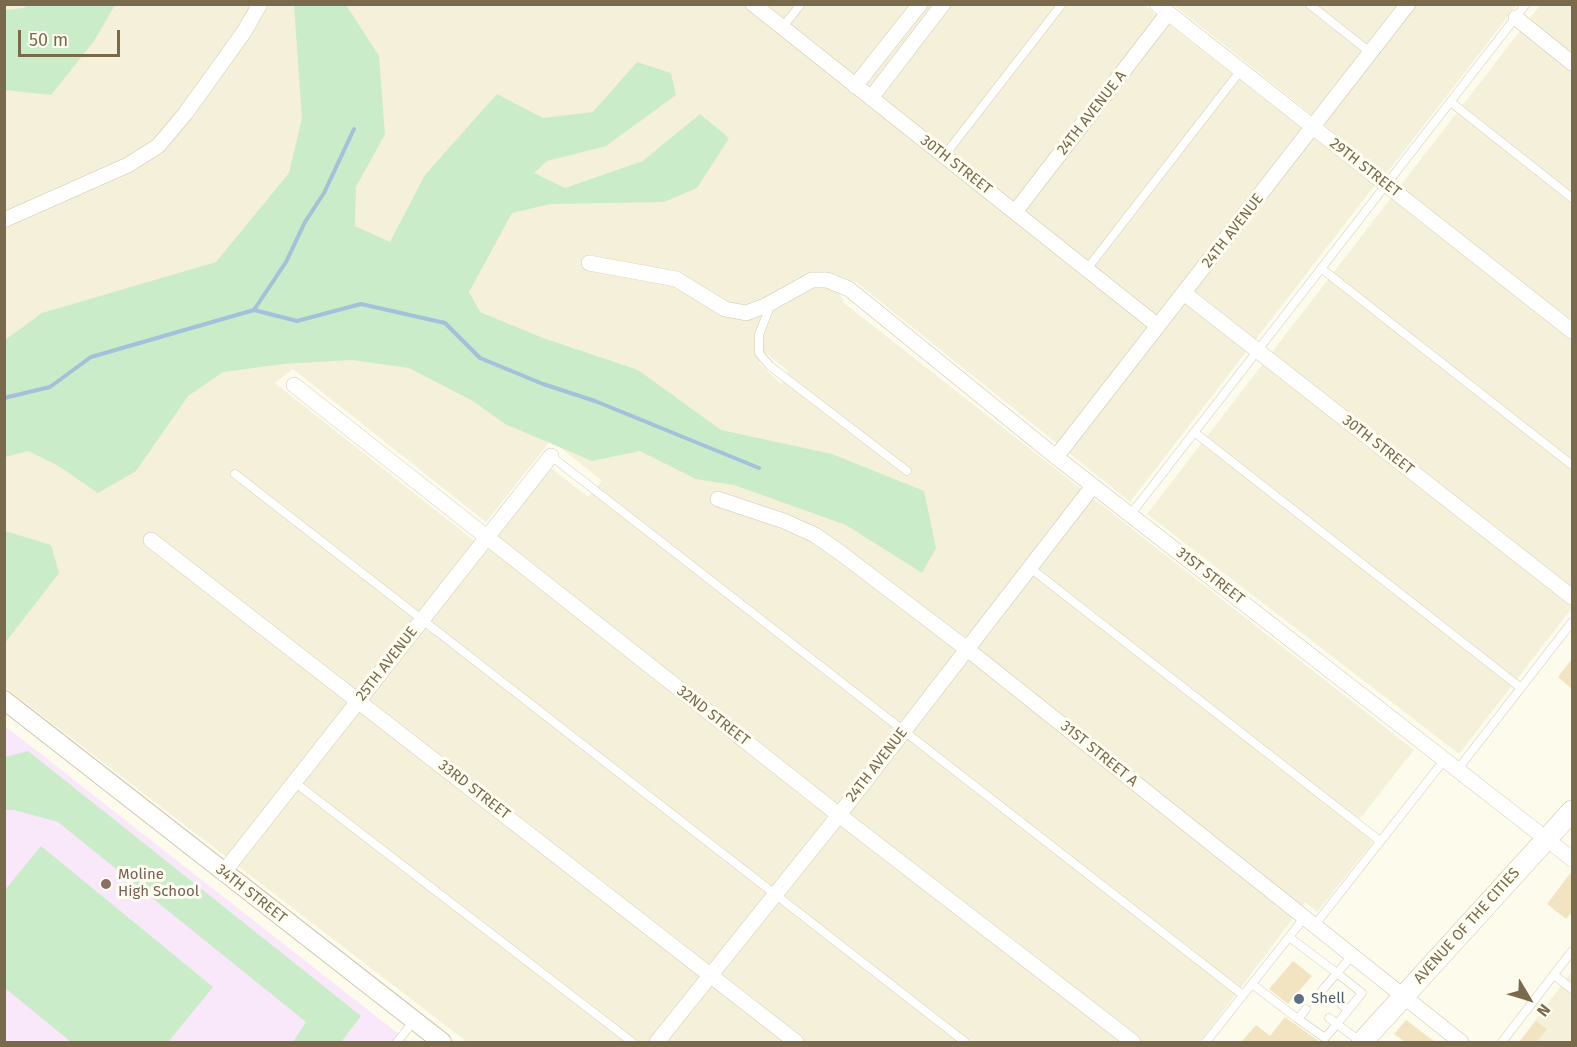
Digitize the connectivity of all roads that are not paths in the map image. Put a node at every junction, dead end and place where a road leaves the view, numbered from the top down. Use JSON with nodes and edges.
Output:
{"nodes":[{"id":1,"x":260,"y":4,"type":"edge"},
{"id":2,"x":753,"y":4,"type":"edge"},
{"id":3,"x":801,"y":4,"type":"edge"},
{"id":4,"x":920,"y":4,"type":"edge"},
{"id":5,"x":944,"y":4,"type":"edge"},
{"id":6,"x":1062,"y":4,"type":"edge"},
{"id":7,"x":1310,"y":4,"type":"edge"},
{"id":8,"x":1408,"y":4,"type":"edge"},
{"id":9,"x":1526,"y":4,"type":"edge"},
{"id":10,"x":1163,"y":9,"type":"edge"},
{"id":11,"x":1516,"y":18,"type":"junction"},
{"id":12,"x":782,"y":28,"type":"junction"},
{"id":13,"x":1371,"y":53,"type":"junction"},
{"id":14,"x":1572,"y":63,"type":"edge"},
{"id":15,"x":1242,"y":70,"type":"junction"},
{"id":16,"x":855,"y":86,"type":"junction"},
{"id":17,"x":871,"y":98,"type":"junction"},
{"id":18,"x":1452,"y":103,"type":"junction"},
{"id":19,"x":1314,"y":127,"type":"junction"},
{"id":20,"x":944,"y":156,"type":"junction"},
{"id":21,"x":1387,"y":185,"type":"junction"},
{"id":22,"x":1572,"y":198,"type":"edge"},
{"id":23,"x":1015,"y":212,"type":"junction"},
{"id":24,"x":4,"y":220,"type":"edge"},
{"id":25,"x":589,"y":263,"type":"dead end"},
{"id":26,"x":1087,"y":269,"type":"junction"},
{"id":27,"x":1322,"y":269,"type":"junction"},
{"id":28,"x":1184,"y":293,"type":"junction"},
{"id":29,"x":772,"y":302,"type":"junction"},
{"id":30,"x":1158,"y":326,"type":"junction"},
{"id":31,"x":1572,"y":331,"type":"edge"},
{"id":32,"x":1257,"y":350,"type":"junction"},
{"id":33,"x":294,"y":385,"type":"dead end"},
{"id":34,"x":1194,"y":432,"type":"junction"},
{"id":35,"x":551,"y":456,"type":"joint"},
{"id":36,"x":1056,"y":457,"type":"junction"},
{"id":37,"x":1572,"y":465,"type":"edge"},
{"id":38,"x":908,"y":471,"type":"dead end"},
{"id":39,"x":235,"y":474,"type":"dead end"},
{"id":40,"x":1093,"y":486,"type":"junction"},
{"id":41,"x":718,"y":499,"type":"dead end"},
{"id":42,"x":1131,"y":514,"type":"junction"},
{"id":43,"x":488,"y":538,"type":"junction"},
{"id":44,"x":151,"y":540,"type":"dead end"},
{"id":45,"x":1029,"y":567,"type":"junction"},
{"id":46,"x":1572,"y":597,"type":"edge"},
{"id":47,"x":423,"y":619,"type":"junction"},
{"id":48,"x":1572,"y":622,"type":"edge"},
{"id":49,"x":967,"y":649,"type":"junction"},
{"id":50,"x":1521,"y":688,"type":"junction"},
{"id":51,"x":4,"y":700,"type":"edge"},
{"id":52,"x":359,"y":700,"type":"junction"},
{"id":53,"x":903,"y":731,"type":"junction"},
{"id":54,"x":1445,"y":759,"type":"junction"},
{"id":55,"x":1458,"y":769,"type":"junction"},
{"id":56,"x":293,"y":781,"type":"junction"},
{"id":57,"x":1572,"y":811,"type":"edge"},
{"id":58,"x":838,"y":815,"type":"junction"},
{"id":59,"x":1546,"y":838,"type":"junction"},
{"id":60,"x":1380,"y":841,"type":"junction"},
{"id":61,"x":1572,"y":859,"type":"edge"},
{"id":62,"x":223,"y":873,"type":"junction"},
{"id":63,"x":775,"y":895,"type":"junction"},
{"id":64,"x":1309,"y":922,"type":"junction"},
{"id":65,"x":1289,"y":937,"type":"junction"},
{"id":66,"x":1572,"y":951,"type":"edge"},
{"id":67,"x":1352,"y":956,"type":"junction"},
{"id":68,"x":1336,"y":973,"type":"junction"},
{"id":69,"x":1554,"y":975,"type":"junction"},
{"id":70,"x":711,"y":976,"type":"junction"},
{"id":71,"x":1252,"y":984,"type":"junction"},
{"id":72,"x":1572,"y":989,"type":"edge"},
{"id":73,"x":1323,"y":992,"type":"dead end"},
{"id":74,"x":1243,"y":995,"type":"junction"},
{"id":75,"x":1403,"y":998,"type":"junction"},
{"id":76,"x":1341,"y":1004,"type":"dead end"},
{"id":77,"x":1306,"y":1009,"type":"dead end"},
{"id":78,"x":1348,"y":1010,"type":"junction"},
{"id":79,"x":1329,"y":1018,"type":"dead end"},
{"id":80,"x":1298,"y":1019,"type":"junction"},
{"id":81,"x":414,"y":1021,"type":"junction"},
{"id":82,"x":1337,"y":1024,"type":"junction"},
{"id":83,"x":397,"y":1042,"type":"edge"},
{"id":84,"x":442,"y":1042,"type":"edge"},
{"id":85,"x":632,"y":1042,"type":"edge"},
{"id":86,"x":657,"y":1042,"type":"edge"},
{"id":87,"x":796,"y":1042,"type":"edge"},
{"id":88,"x":965,"y":1042,"type":"edge"},
{"id":89,"x":1134,"y":1042,"type":"edge"},
{"id":90,"x":1206,"y":1042,"type":"edge"},
{"id":91,"x":1362,"y":1042,"type":"edge"},
{"id":92,"x":1461,"y":1042,"type":"edge"},
{"id":93,"x":1502,"y":1042,"type":"edge"}],
"edges":[{"from":1,"to":24,"type":"street"},
{"from":2,"to":12,"type":"street","name":"30TH STREET"},
{"from":3,"to":12,"type":"lane"},
{"from":4,"to":16,"type":"street"},
{"from":5,"to":17,"type":"street"},
{"from":6,"to":20,"type":"lane"},
{"from":7,"to":13,"type":"lane"},
{"from":8,"to":13,"type":"street","name":"24TH AVENUE"},
{"from":9,"to":11,"type":"lane"},
{"from":10,"to":15,"type":"street","name":"29TH STREET"},
{"from":10,"to":23,"type":"street","name":"24TH AVENUE A"},
{"from":11,"to":14,"type":"street"},
{"from":11,"to":18,"type":"lane"},
{"from":12,"to":16,"type":"street","name":"30TH STREET"},
{"from":13,"to":19,"type":"street","name":"24TH AVENUE"},
{"from":15,"to":19,"type":"street","name":"29TH STREET"},
{"from":15,"to":26,"type":"lane"},
{"from":16,"to":17,"type":"street","name":"30TH STREET"},
{"from":17,"to":20,"type":"street","name":"30TH STREET"},
{"from":18,"to":21,"type":"lane"},
{"from":18,"to":22,"type":"lane"},
{"from":19,"to":21,"type":"street","name":"29TH STREET"},
{"from":19,"to":28,"type":"street","name":"24TH AVENUE"},
{"from":20,"to":23,"type":"street","name":"30TH STREET"},
{"from":21,"to":27,"type":"lane"},
{"from":21,"to":31,"type":"street","name":"29TH STREET"},
{"from":23,"to":26,"type":"street","name":"30TH STREET"},
{"from":25,"to":29,"type":"street"},
{"from":26,"to":30,"type":"street","name":"30TH STREET"},
{"from":27,"to":32,"type":"lane"},
{"from":27,"to":37,"type":"lane"},
{"from":28,"to":30,"type":"street","name":"24TH AVENUE"},
{"from":28,"to":32,"type":"street","name":"30TH STREET"},
{"from":29,"to":36,"type":"street","name":"31ST STREET"},
{"from":29,"to":38,"type":"lane"},
{"from":30,"to":36,"type":"street","name":"24TH AVENUE"},
{"from":32,"to":34,"type":"lane"},
{"from":32,"to":46,"type":"street","name":"30TH STREET"},
{"from":33,"to":43,"type":"street","name":"32ND STREET"},
{"from":34,"to":42,"type":"lane"},
{"from":34,"to":50,"type":"lane"},
{"from":35,"to":43,"type":"street","name":"25TH AVENUE"},
{"from":35,"to":53,"type":"lane"},
{"from":36,"to":40,"type":"street","name":"31ST STREET"},
{"from":39,"to":47,"type":"lane"},
{"from":40,"to":42,"type":"street","name":"31ST STREET"},
{"from":40,"to":45,"type":"street","name":"24TH AVENUE"},
{"from":41,"to":49,"type":"street","name":"31ST STREET A"},
{"from":42,"to":54,"type":"street","name":"31ST STREET"},
{"from":43,"to":47,"type":"street","name":"25TH AVENUE"},
{"from":43,"to":58,"type":"street","name":"32ND STREET"},
{"from":44,"to":52,"type":"street","name":"33RD STREET"},
{"from":45,"to":49,"type":"street","name":"24TH AVENUE"},
{"from":45,"to":60,"type":"lane"},
{"from":47,"to":52,"type":"street","name":"25TH AVENUE"},
{"from":47,"to":63,"type":"lane"},
{"from":48,"to":50,"type":"lane"},
{"from":49,"to":53,"type":"street","name":"24TH AVENUE"},
{"from":49,"to":64,"type":"street","name":"31ST STREET A"},
{"from":50,"to":55,"type":"lane"},
{"from":51,"to":62,"type":"street","name":"34TH STREET"},
{"from":52,"to":56,"type":"street","name":"25TH AVENUE"},
{"from":52,"to":70,"type":"street","name":"33RD STREET"},
{"from":53,"to":58,"type":"street","name":"24TH AVENUE"},
{"from":53,"to":74,"type":"lane"},
{"from":54,"to":55,"type":"street","name":"31ST STREET"},
{"from":54,"to":60,"type":"lane"},
{"from":55,"to":59,"type":"street","name":"31ST STREET"},
{"from":56,"to":62,"type":"street","name":"25TH AVENUE"},
{"from":56,"to":85,"type":"lane"},
{"from":57,"to":59,"type":"main road","name":"AVENUE OF THE CITIES"},
{"from":58,"to":63,"type":"street","name":"24TH AVENUE"},
{"from":58,"to":89,"type":"street","name":"32ND STREET"},
{"from":59,"to":61,"type":"street","name":"31ST STREET"},
{"from":59,"to":75,"type":"main road","name":"AVENUE OF THE CITIES"},
{"from":60,"to":64,"type":"lane"},
{"from":62,"to":81,"type":"street","name":"34TH STREET"},
{"from":63,"to":70,"type":"street","name":"24TH AVENUE"},
{"from":63,"to":88,"type":"lane"},
{"from":64,"to":65,"type":"lane"},
{"from":64,"to":67,"type":"street","name":"31ST STREET A"},
{"from":65,"to":68,"type":"lane"},
{"from":65,"to":71,"type":"lane"},
{"from":66,"to":69,"type":"lane"},
{"from":67,"to":68,"type":"lane"},
{"from":67,"to":75,"type":"street","name":"31ST STREET A"},
{"from":68,"to":73,"type":"lane"},
{"from":68,"to":78,"type":"lane"},
{"from":69,"to":72,"type":"lane"},
{"from":69,"to":93,"type":"lane"},
{"from":70,"to":86,"type":"street","name":"24TH AVENUE"},
{"from":70,"to":87,"type":"street","name":"33RD STREET"},
{"from":71,"to":74,"type":"lane"},
{"from":71,"to":80,"type":"lane"},
{"from":74,"to":90,"type":"lane"},
{"from":75,"to":91,"type":"main road","name":"AVENUE OF THE CITIES"},
{"from":75,"to":92,"type":"street","name":"31ST STREET A"},
{"from":76,"to":78,"type":"lane"},
{"from":77,"to":80,"type":"lane"},
{"from":78,"to":82,"type":"lane"},
{"from":79,"to":82,"type":"lane"},
{"from":80,"to":82,"type":"lane"},
{"from":81,"to":83,"type":"lane"},
{"from":81,"to":84,"type":"street","name":"34TH STREET"},
{"from":82,"to":91,"type":"lane"}]}
